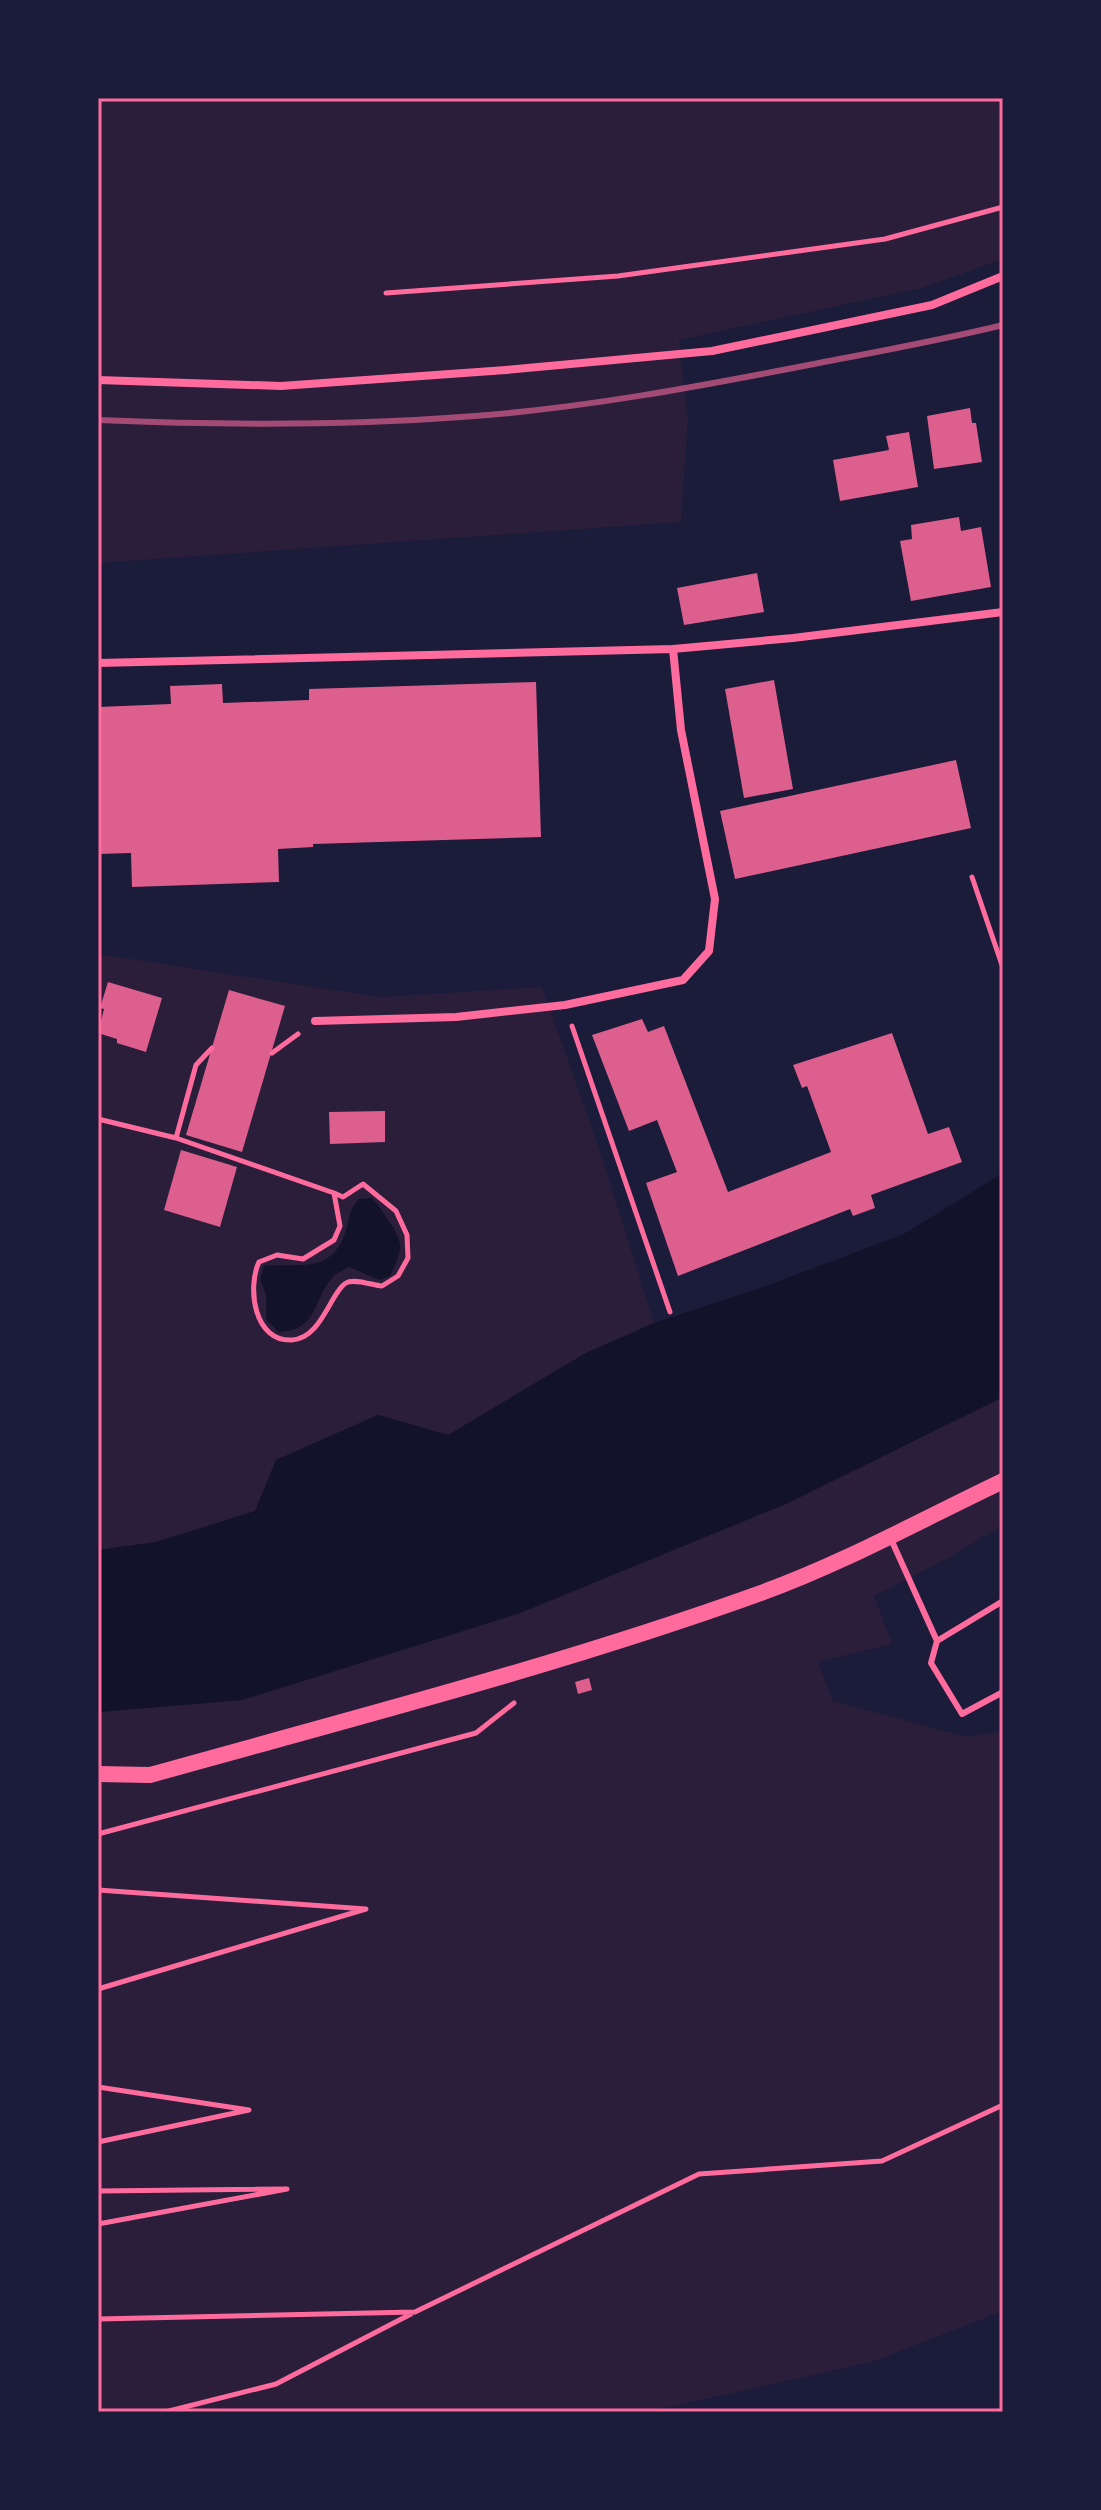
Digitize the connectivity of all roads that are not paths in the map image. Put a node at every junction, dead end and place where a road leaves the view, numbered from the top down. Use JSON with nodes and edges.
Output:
{"nodes":[{"id":1,"x":1003,"y":276,"type":"edge"},
{"id":2,"x":98,"y":380,"type":"edge"},
{"id":3,"x":1003,"y":612,"type":"edge"},
{"id":4,"x":673,"y":649,"type":"junction"},
{"id":5,"x":98,"y":663,"type":"edge"},
{"id":6,"x":315,"y":1021,"type":"road end"},
{"id":7,"x":1003,"y":1481,"type":"edge"},
{"id":8,"x":890,"y":1537,"type":"junction"},
{"id":9,"x":1003,"y":1601,"type":"edge"},
{"id":10,"x":937,"y":1641,"type":"junction"},
{"id":11,"x":1003,"y":1692,"type":"edge"},
{"id":12,"x":98,"y":1774,"type":"edge"}],
"edges":[{"from":1,"to":2,"type":"street"},
{"from":3,"to":4,"type":"street"},
{"from":4,"to":5,"type":"street"},
{"from":4,"to":6,"type":"street"},
{"from":7,"to":8,"type":"main road"},
{"from":8,"to":10,"type":"lane"},
{"from":8,"to":12,"type":"main road"},
{"from":9,"to":10,"type":"lane"},
{"from":10,"to":11,"type":"lane"}]}
